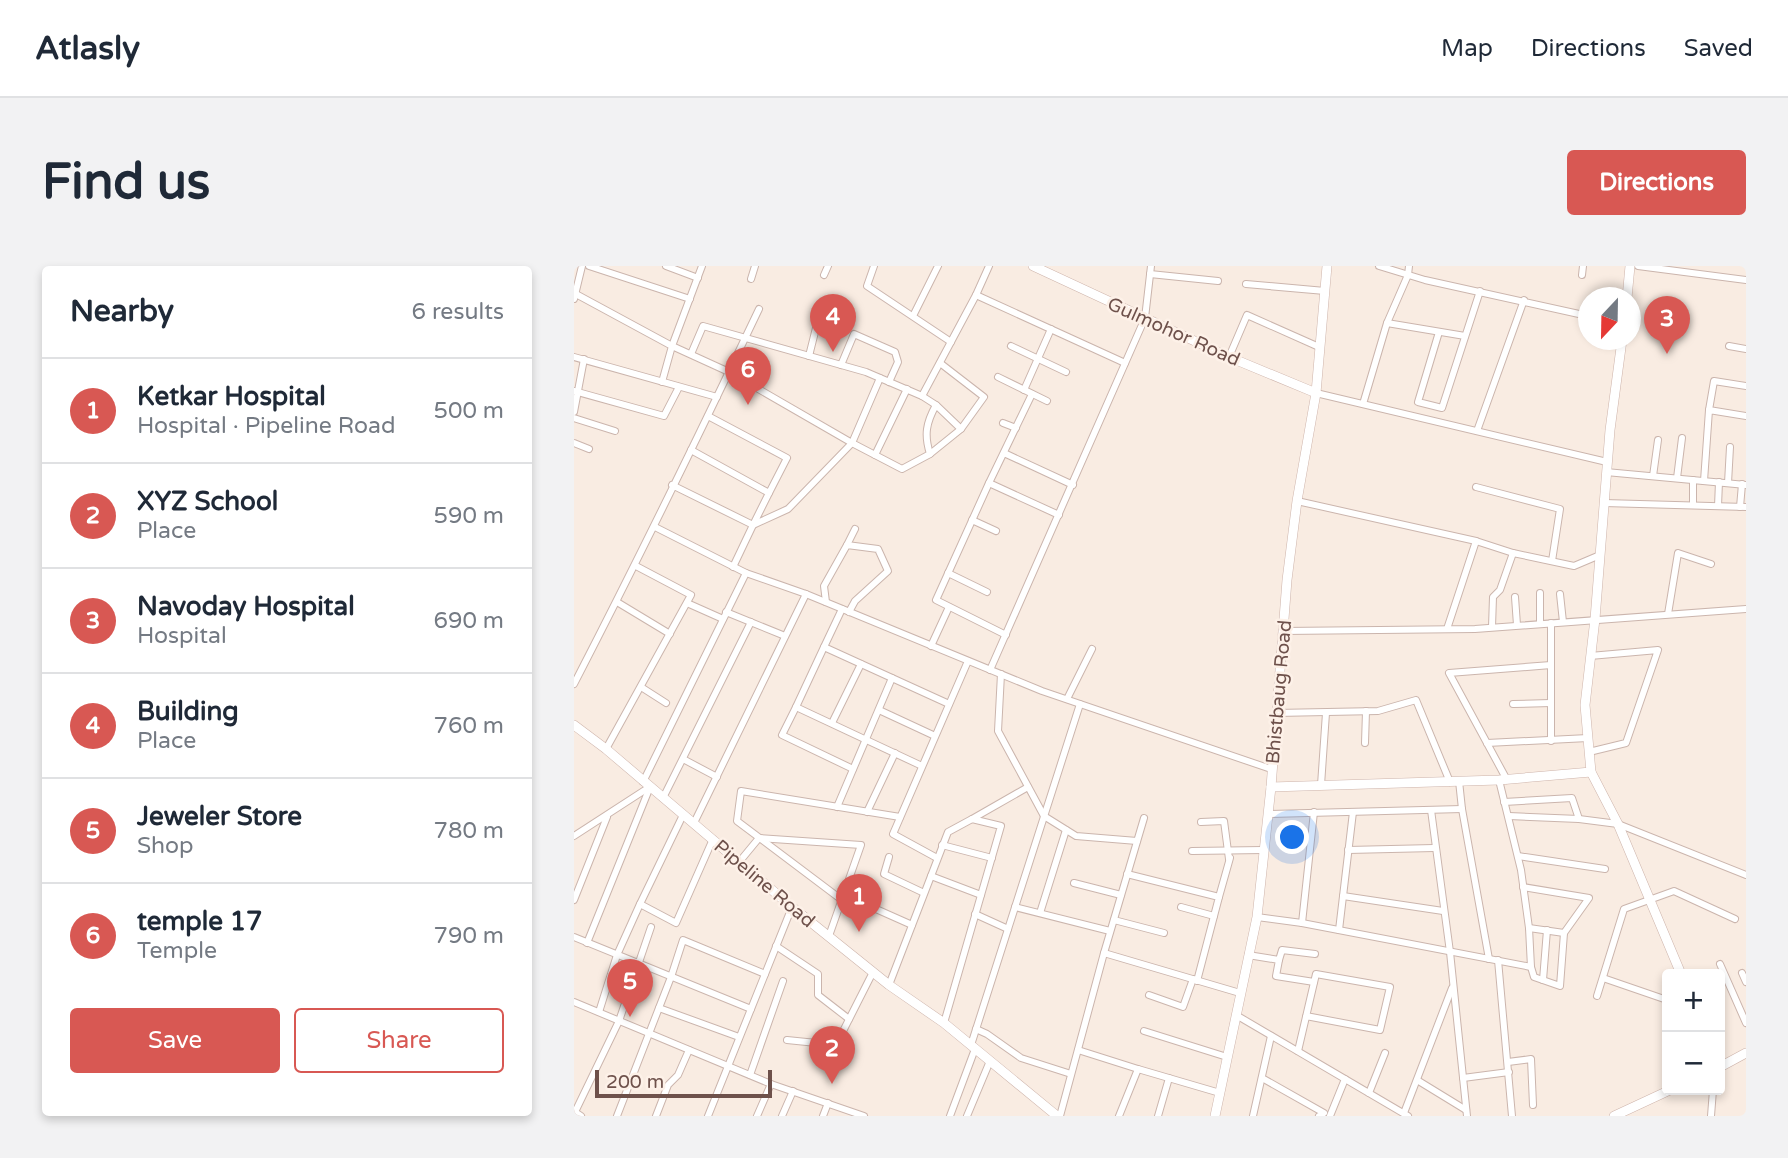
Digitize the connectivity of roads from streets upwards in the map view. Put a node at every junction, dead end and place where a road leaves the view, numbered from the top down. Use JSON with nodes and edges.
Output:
{"nodes":[{"id":1,"x":582,"y":266,"type":"edge"},
{"id":2,"x":589,"y":266,"type":"edge"},
{"id":3,"x":667,"y":266,"type":"edge"},
{"id":4,"x":702,"y":266,"type":"edge"},
{"id":5,"x":755,"y":266,"type":"edge"},
{"id":6,"x":828,"y":266,"type":"edge"},
{"id":7,"x":874,"y":266,"type":"edge"},
{"id":8,"x":938,"y":266,"type":"edge"},
{"id":9,"x":989,"y":266,"type":"edge"},
{"id":10,"x":1033,"y":266,"type":"edge"},
{"id":11,"x":1150,"y":266,"type":"edge"},
{"id":12,"x":1327,"y":266,"type":"edge"},
{"id":13,"x":1379,"y":266,"type":"edge"},
{"id":14,"x":1409,"y":266,"type":"edge"},
{"id":15,"x":1583,"y":266,"type":"edge"},
{"id":16,"x":1630,"y":266,"type":"edge"},
{"id":17,"x":1638,"y":266,"type":"edge"},
{"id":18,"x":1701,"y":270,"type":"edge"},
{"id":19,"x":1150,"y":274,"type":"junction"},
{"id":20,"x":824,"y":275,"type":"dead end"},
{"id":21,"x":1408,"y":275,"type":"junction"},
{"id":22,"x":1582,"y":275,"type":"dead end"},
{"id":23,"x":698,"y":278,"type":"junction"},
{"id":24,"x":751,"y":279,"type":"dead end"},
{"id":25,"x":1746,"y":280,"type":"edge"},
{"id":26,"x":1218,"y":281,"type":"dead end"},
{"id":27,"x":1246,"y":284,"type":"dead end"},
{"id":28,"x":1628,"y":287,"type":"edge"},
{"id":29,"x":1325,"y":291,"type":"junction"},
{"id":30,"x":1480,"y":292,"type":"junction"},
{"id":31,"x":575,"y":295,"type":"edge"},
{"id":32,"x":976,"y":295,"type":"junction"},
{"id":33,"x":690,"y":299,"type":"junction"},
{"id":34,"x":1524,"y":300,"type":"junction"},
{"id":35,"x":759,"y":309,"type":"dead end"},
{"id":36,"x":1578,"y":314,"type":"edge"},
{"id":37,"x":913,"y":316,"type":"junction"},
{"id":38,"x":1145,"y":318,"type":"junction"},
{"id":39,"x":818,"y":320,"type":"dead end"},
{"id":40,"x":1387,"y":323,"type":"junction"},
{"id":41,"x":1051,"y":329,"type":"junction"},
{"id":42,"x":1439,"y":332,"type":"junction"},
{"id":43,"x":1465,"y":336,"type":"junction"},
{"id":44,"x":745,"y":338,"type":"junction"},
{"id":45,"x":951,"y":342,"type":"junction"},
{"id":46,"x":672,"y":346,"type":"junction"},
{"id":47,"x":1011,"y":346,"type":"dead end"},
{"id":48,"x":1729,"y":346,"type":"dead end"},
{"id":49,"x":1319,"y":347,"type":"junction"},
{"id":50,"x":1746,"y":349,"type":"edge"},
{"id":51,"x":1621,"y":350,"type":"edge"},
{"id":52,"x":691,"y":354,"type":"junction"},
{"id":53,"x":809,"y":356,"type":"junction"},
{"id":54,"x":574,"y":357,"type":"edge"},
{"id":55,"x":1229,"y":357,"type":"junction"},
{"id":56,"x":584,"y":359,"type":"junction"},
{"id":57,"x":1038,"y":359,"type":"junction"},
{"id":58,"x":940,"y":363,"type":"junction"},
{"id":59,"x":1125,"y":363,"type":"junction"},
{"id":60,"x":841,"y":365,"type":"junction"},
{"id":61,"x":729,"y":372,"type":"junction"},
{"id":62,"x":1066,"y":372,"type":"dead end"},
{"id":63,"x":998,"y":377,"type":"dead end"},
{"id":64,"x":880,"y":378,"type":"junction"},
{"id":65,"x":662,"y":382,"type":"junction"},
{"id":66,"x":889,"y":382,"type":"junction"},
{"id":67,"x":1746,"y":386,"type":"edge"},
{"id":68,"x":679,"y":387,"type":"junction"},
{"id":69,"x":907,"y":389,"type":"junction"},
{"id":70,"x":1024,"y":390,"type":"junction"},
{"id":71,"x":576,"y":392,"type":"edge"},
{"id":72,"x":1316,"y":393,"type":"junction"},
{"id":73,"x":1032,"y":394,"type":"junction"},
{"id":74,"x":922,"y":396,"type":"junction"},
{"id":75,"x":717,"y":397,"type":"junction"},
{"id":76,"x":1047,"y":401,"type":"dead end"},
{"id":77,"x":1363,"y":404,"type":"junction"},
{"id":78,"x":936,"y":405,"type":"junction"},
{"id":79,"x":1709,"y":410,"type":"junction"},
{"id":80,"x":574,"y":412,"type":"edge"},
{"id":81,"x":1746,"y":415,"type":"edge"},
{"id":82,"x":708,"y":416,"type":"junction"},
{"id":83,"x":574,"y":418,"type":"edge"},
{"id":84,"x":1003,"y":423,"type":"dead end"},
{"id":85,"x":1016,"y":428,"type":"junction"},
{"id":86,"x":961,"y":429,"type":"junction"},
{"id":87,"x":615,"y":430,"type":"dead end"},
{"id":88,"x":1477,"y":431,"type":"junction"},
{"id":89,"x":1682,"y":438,"type":"dead end"},
{"id":90,"x":1658,"y":440,"type":"dead end"},
{"id":91,"x":574,"y":443,"type":"edge"},
{"id":92,"x":852,"y":443,"type":"junction"},
{"id":93,"x":1730,"y":447,"type":"dead end"},
{"id":94,"x":589,"y":449,"type":"dead end"},
{"id":95,"x":691,"y":450,"type":"junction"},
{"id":96,"x":1004,"y":453,"type":"junction"},
{"id":97,"x":930,"y":454,"type":"junction"},
{"id":98,"x":875,"y":455,"type":"junction"},
{"id":99,"x":1606,"y":467,"type":"junction"},
{"id":100,"x":1653,"y":476,"type":"junction"},
{"id":101,"x":1677,"y":478,"type":"junction"},
{"id":102,"x":1693,"y":480,"type":"junction"},
{"id":103,"x":1704,"y":481,"type":"junction"},
{"id":104,"x":1719,"y":482,"type":"junction"},
{"id":105,"x":989,"y":483,"type":"junction"},
{"id":106,"x":1728,"y":483,"type":"junction"},
{"id":107,"x":1744,"y":484,"type":"edge"},
{"id":108,"x":672,"y":485,"type":"junction"},
{"id":109,"x":1073,"y":485,"type":"junction"},
{"id":110,"x":1476,"y":487,"type":"dead end"},
{"id":111,"x":769,"y":493,"type":"junction"},
{"id":112,"x":1297,"y":502,"type":"junction"},
{"id":113,"x":1604,"y":503,"type":"junction"},
{"id":114,"x":1693,"y":505,"type":"junction"},
{"id":115,"x":1718,"y":506,"type":"junction"},
{"id":116,"x":1743,"y":507,"type":"edge"},
{"id":117,"x":1059,"y":515,"type":"junction"},
{"id":118,"x":972,"y":520,"type":"junction"},
{"id":119,"x":753,"y":525,"type":"junction"},
{"id":120,"x":655,"y":527,"type":"junction"},
{"id":121,"x":855,"y":529,"type":"dead end"},
{"id":122,"x":996,"y":531,"type":"dead end"},
{"id":123,"x":1476,"y":541,"type":"junction"},
{"id":124,"x":847,"y":545,"type":"junction"},
{"id":125,"x":1513,"y":553,"type":"junction"},
{"id":126,"x":1600,"y":555,"type":"junction"},
{"id":127,"x":1552,"y":561,"type":"junction"},
{"id":128,"x":1711,"y":564,"type":"dead end"},
{"id":129,"x":636,"y":566,"type":"junction"},
{"id":130,"x":733,"y":567,"type":"junction"},
{"id":131,"x":746,"y":573,"type":"junction"},
{"id":132,"x":948,"y":573,"type":"junction"},
{"id":133,"x":987,"y":592,"type":"dead end"},
{"id":134,"x":1539,"y":593,"type":"dead end"},
{"id":135,"x":806,"y":594,"type":"junction"},
{"id":136,"x":1560,"y":594,"type":"dead end"},
{"id":137,"x":1515,"y":597,"type":"dead end"},
{"id":138,"x":617,"y":602,"type":"junction"},
{"id":139,"x":826,"y":602,"type":"junction"},
{"id":140,"x":687,"y":603,"type":"junction"},
{"id":141,"x":949,"y":607,"type":"junction"},
{"id":142,"x":1746,"y":609,"type":"edge"},
{"id":143,"x":845,"y":610,"type":"junction"},
{"id":144,"x":1668,"y":614,"type":"junction"},
{"id":145,"x":724,"y":615,"type":"junction"},
{"id":146,"x":1595,"y":619,"type":"junction"},
{"id":147,"x":751,"y":622,"type":"junction"},
{"id":148,"x":1563,"y":622,"type":"junction"},
{"id":149,"x":1551,"y":623,"type":"junction"},
{"id":150,"x":1540,"y":624,"type":"junction"},
{"id":151,"x":1517,"y":625,"type":"junction"},
{"id":152,"x":1492,"y":627,"type":"junction"},
{"id":153,"x":1447,"y":629,"type":"junction"},
{"id":154,"x":1283,"y":631,"type":"junction"},
{"id":155,"x":670,"y":634,"type":"junction"},
{"id":156,"x":1006,"y":635,"type":"junction"},
{"id":157,"x":786,"y":636,"type":"junction"},
{"id":158,"x":931,"y":646,"type":"junction"},
{"id":159,"x":824,"y":647,"type":"junction"},
{"id":160,"x":1092,"y":649,"type":"dead end"},
{"id":161,"x":1590,"y":656,"type":"junction"},
{"id":162,"x":968,"y":661,"type":"junction"},
{"id":163,"x":861,"y":664,"type":"junction"},
{"id":164,"x":1551,"y":664,"type":"junction"},
{"id":165,"x":990,"y":670,"type":"junction"},
{"id":166,"x":1001,"y":674,"type":"junction"},
{"id":167,"x":892,"y":678,"type":"junction"},
{"id":168,"x":574,"y":684,"type":"edge"},
{"id":169,"x":641,"y":687,"type":"junction"},
{"id":170,"x":1067,"y":699,"type":"junction"},
{"id":171,"x":666,"y":703,"type":"dead end"},
{"id":172,"x":1551,"y":703,"type":"junction"},
{"id":173,"x":949,"y":704,"type":"junction"},
{"id":174,"x":1080,"y":704,"type":"junction"},
{"id":175,"x":1513,"y":704,"type":"dead end"},
{"id":176,"x":796,"y":707,"type":"junction"},
{"id":177,"x":879,"y":709,"type":"junction"},
{"id":178,"x":1366,"y":711,"type":"junction"},
{"id":179,"x":1276,"y":713,"type":"junction"},
{"id":180,"x":1326,"y":713,"type":"junction"},
{"id":181,"x":832,"y":723,"type":"junction"},
{"id":182,"x":574,"y":726,"type":"edge"},
{"id":183,"x":935,"y":736,"type":"junction"},
{"id":184,"x":1588,"y":738,"type":"junction"},
{"id":185,"x":867,"y":740,"type":"junction"},
{"id":186,"x":1551,"y":741,"type":"junction"},
{"id":187,"x":1365,"y":743,"type":"dead end"},
{"id":188,"x":1487,"y":743,"type":"junction"},
{"id":189,"x":606,"y":749,"type":"junction"},
{"id":190,"x":1589,"y":752,"type":"junction"},
{"id":191,"x":895,"y":753,"type":"junction"},
{"id":192,"x":683,"y":759,"type":"junction"},
{"id":193,"x":922,"y":766,"type":"junction"},
{"id":194,"x":853,"y":769,"type":"junction"},
{"id":195,"x":1271,"y":769,"type":"junction"},
{"id":196,"x":1591,"y":772,"type":"junction"},
{"id":197,"x":717,"y":777,"type":"junction"},
{"id":198,"x":1503,"y":780,"type":"junction"},
{"id":199,"x":1455,"y":782,"type":"junction"},
{"id":200,"x":646,"y":784,"type":"junction"},
{"id":201,"x":1321,"y":785,"type":"junction"},
{"id":202,"x":1028,"y":787,"type":"junction"},
{"id":203,"x":1271,"y":787,"type":"junction"},
{"id":204,"x":663,"y":798,"type":"junction"},
{"id":205,"x":1504,"y":802,"type":"junction"},
{"id":206,"x":837,"y":807,"type":"junction"},
{"id":207,"x":1462,"y":809,"type":"junction"},
{"id":208,"x":1431,"y":810,"type":"junction"},
{"id":209,"x":867,"y":812,"type":"junction"},
{"id":210,"x":1314,"y":812,"type":"junction"},
{"id":211,"x":1353,"y":812,"type":"junction"},
{"id":212,"x":1268,"y":814,"type":"junction"},
{"id":213,"x":683,"y":815,"type":"junction"},
{"id":214,"x":607,"y":816,"type":"junction"},
{"id":215,"x":1044,"y":816,"type":"junction"},
{"id":216,"x":1508,"y":816,"type":"junction"},
{"id":217,"x":900,"y":817,"type":"junction"},
{"id":218,"x":1144,"y":818,"type":"dead end"},
{"id":219,"x":972,"y":819,"type":"junction"},
{"id":220,"x":1579,"y":819,"type":"junction"},
{"id":221,"x":1201,"y":822,"type":"dead end"},
{"id":222,"x":694,"y":823,"type":"junction"},
{"id":223,"x":1618,"y":824,"type":"junction"},
{"id":224,"x":1066,"y":830,"type":"junction"},
{"id":225,"x":574,"y":836,"type":"edge"},
{"id":226,"x":759,"y":838,"type":"junction"},
{"id":227,"x":713,"y":839,"type":"junction"},
{"id":228,"x":1137,"y":841,"type":"junction"},
{"id":229,"x":942,"y":845,"type":"junction"},
{"id":230,"x":1434,"y":848,"type":"junction"},
{"id":231,"x":1230,"y":850,"type":"junction"},
{"id":232,"x":1263,"y":850,"type":"junction"},
{"id":233,"x":1348,"y":850,"type":"junction"},
{"id":234,"x":1192,"y":851,"type":"dead end"},
{"id":235,"x":1518,"y":856,"type":"junction"},
{"id":236,"x":889,"y":857,"type":"dead end"},
{"id":237,"x":937,"y":858,"type":"junction"},
{"id":238,"x":992,"y":858,"type":"junction"},
{"id":239,"x":740,"y":861,"type":"junction"},
{"id":240,"x":1605,"y":869,"type":"dead end"},
{"id":241,"x":1127,"y":874,"type":"junction"},
{"id":242,"x":1746,"y":875,"type":"edge"},
{"id":243,"x":931,"y":876,"type":"junction"},
{"id":244,"x":1074,"y":883,"type":"dead end"},
{"id":245,"x":1523,"y":887,"type":"junction"},
{"id":246,"x":924,"y":893,"type":"junction"},
{"id":247,"x":981,"y":895,"type":"junction"},
{"id":248,"x":1121,"y":895,"type":"junction"},
{"id":249,"x":1343,"y":895,"type":"junction"},
{"id":250,"x":1219,"y":897,"type":"junction"},
{"id":251,"x":574,"y":900,"type":"edge"},
{"id":252,"x":842,"y":900,"type":"junction"},
{"id":253,"x":1651,"y":900,"type":"junction"},
{"id":254,"x":640,"y":904,"type":"junction"},
{"id":255,"x":792,"y":906,"type":"junction"},
{"id":256,"x":1015,"y":907,"type":"junction"},
{"id":257,"x":1181,"y":907,"type":"dead end"},
{"id":258,"x":876,"y":909,"type":"dead end"},
{"id":259,"x":1443,"y":911,"type":"junction"},
{"id":260,"x":1040,"y":913,"type":"junction"},
{"id":261,"x":975,"y":914,"type":"junction"},
{"id":262,"x":1214,"y":916,"type":"junction"},
{"id":263,"x":1256,"y":917,"type":"junction"},
{"id":264,"x":1114,"y":919,"type":"junction"},
{"id":265,"x":1735,"y":919,"type":"dead end"},
{"id":266,"x":1302,"y":923,"type":"junction"},
{"id":267,"x":912,"y":925,"type":"junction"},
{"id":268,"x":652,"y":927,"type":"dead end"},
{"id":269,"x":1529,"y":928,"type":"junction"},
{"id":270,"x":1008,"y":929,"type":"junction"},
{"id":271,"x":1339,"y":930,"type":"junction"},
{"id":272,"x":1547,"y":930,"type":"junction"},
{"id":273,"x":1110,"y":931,"type":"junction"},
{"id":274,"x":1164,"y":933,"type":"dead end"},
{"id":275,"x":1564,"y":933,"type":"junction"},
{"id":276,"x":829,"y":936,"type":"junction"},
{"id":277,"x":576,"y":938,"type":"edge"},
{"id":278,"x":587,"y":943,"type":"junction"},
{"id":279,"x":776,"y":946,"type":"junction"},
{"id":280,"x":574,"y":948,"type":"edge"},
{"id":281,"x":1450,"y":952,"type":"junction"},
{"id":282,"x":1104,"y":953,"type":"junction"},
{"id":283,"x":1315,"y":954,"type":"dead end"},
{"id":284,"x":617,"y":955,"type":"junction"},
{"id":285,"x":1248,"y":955,"type":"junction"},
{"id":286,"x":1489,"y":959,"type":"junction"},
{"id":287,"x":1279,"y":960,"type":"junction"},
{"id":288,"x":1498,"y":960,"type":"junction"},
{"id":289,"x":640,"y":964,"type":"junction"},
{"id":290,"x":1720,"y":964,"type":"dead end"},
{"id":291,"x":1531,"y":967,"type":"junction"},
{"id":292,"x":1679,"y":969,"type":"edge"},
{"id":293,"x":873,"y":972,"type":"junction"},
{"id":294,"x":1742,"y":973,"type":"dead end"},
{"id":295,"x":765,"y":974,"type":"junction"},
{"id":296,"x":671,"y":977,"type":"junction"},
{"id":297,"x":1602,"y":978,"type":"junction"},
{"id":298,"x":1195,"y":980,"type":"junction"},
{"id":299,"x":1543,"y":980,"type":"junction"},
{"id":300,"x":783,"y":981,"type":"dead end"},
{"id":301,"x":1314,"y":982,"type":"junction"},
{"id":302,"x":1746,"y":982,"type":"edge"},
{"id":303,"x":890,"y":985,"type":"junction"},
{"id":304,"x":1453,"y":986,"type":"junction"},
{"id":305,"x":1240,"y":993,"type":"junction"},
{"id":306,"x":1149,"y":995,"type":"dead end"},
{"id":307,"x":1597,"y":996,"type":"dead end"},
{"id":308,"x":1662,"y":998,"type":"edge"},
{"id":309,"x":574,"y":1002,"type":"edge"},
{"id":310,"x":659,"y":1008,"type":"junction"},
{"id":311,"x":751,"y":1009,"type":"junction"},
{"id":312,"x":599,"y":1012,"type":"junction"},
{"id":313,"x":1236,"y":1015,"type":"junction"},
{"id":314,"x":1306,"y":1016,"type":"junction"},
{"id":315,"x":849,"y":1019,"type":"junction"},
{"id":316,"x":619,"y":1021,"type":"junction"},
{"id":317,"x":944,"y":1023,"type":"junction"},
{"id":318,"x":1746,"y":1023,"type":"edge"},
{"id":319,"x":976,"y":1029,"type":"junction"},
{"id":320,"x":1144,"y":1031,"type":"dead end"},
{"id":321,"x":649,"y":1034,"type":"junction"},
{"id":322,"x":1272,"y":1036,"type":"junction"},
{"id":323,"x":740,"y":1037,"type":"junction"},
{"id":324,"x":787,"y":1040,"type":"dead end"},
{"id":325,"x":973,"y":1047,"type":"junction"},
{"id":326,"x":690,"y":1050,"type":"junction"},
{"id":327,"x":1078,"y":1050,"type":"junction"},
{"id":328,"x":1298,"y":1051,"type":"junction"},
{"id":329,"x":1385,"y":1053,"type":"dead end"},
{"id":330,"x":1746,"y":1053,"type":"edge"},
{"id":331,"x":1227,"y":1057,"type":"junction"},
{"id":332,"x":990,"y":1061,"type":"junction"},
{"id":333,"x":1508,"y":1062,"type":"junction"},
{"id":334,"x":1725,"y":1064,"type":"edge"},
{"id":335,"x":728,"y":1066,"type":"junction"},
{"id":336,"x":1138,"y":1069,"type":"junction"},
{"id":337,"x":1509,"y":1072,"type":"junction"},
{"id":338,"x":1071,"y":1074,"type":"junction"},
{"id":339,"x":750,"y":1075,"type":"junction"},
{"id":340,"x":1169,"y":1078,"type":"junction"},
{"id":341,"x":1262,"y":1078,"type":"junction"},
{"id":342,"x":1345,"y":1079,"type":"junction"},
{"id":343,"x":1463,"y":1079,"type":"junction"},
{"id":344,"x":1417,"y":1080,"type":"junction"},
{"id":345,"x":771,"y":1084,"type":"junction"},
{"id":346,"x":793,"y":1091,"type":"junction"},
{"id":347,"x":1220,"y":1093,"type":"junction"},
{"id":348,"x":1369,"y":1093,"type":"junction"},
{"id":349,"x":1662,"y":1094,"type":"edge"},
{"id":350,"x":1713,"y":1095,"type":"edge"},
{"id":351,"x":828,"y":1103,"type":"junction"},
{"id":352,"x":1532,"y":1105,"type":"dead end"},
{"id":353,"x":1466,"y":1113,"type":"edge"},
{"id":354,"x":1325,"y":1115,"type":"edge"},
{"id":355,"x":1406,"y":1115,"type":"edge"},
{"id":356,"x":1618,"y":1115,"type":"edge"},
{"id":357,"x":581,"y":1116,"type":"edge"},
{"id":358,"x":617,"y":1116,"type":"edge"},
{"id":359,"x":656,"y":1116,"type":"edge"},
{"id":360,"x":708,"y":1116,"type":"edge"},
{"id":361,"x":757,"y":1116,"type":"edge"},
{"id":362,"x":782,"y":1116,"type":"edge"},
{"id":363,"x":822,"y":1116,"type":"edge"},
{"id":364,"x":864,"y":1116,"type":"edge"},
{"id":365,"x":950,"y":1116,"type":"edge"},
{"id":366,"x":967,"y":1116,"type":"edge"},
{"id":367,"x":1058,"y":1116,"type":"edge"},
{"id":368,"x":1119,"y":1116,"type":"edge"},
{"id":369,"x":1158,"y":1116,"type":"edge"},
{"id":370,"x":1215,"y":1116,"type":"edge"},
{"id":371,"x":1253,"y":1116,"type":"edge"},
{"id":372,"x":1512,"y":1116,"type":"edge"},
{"id":373,"x":1712,"y":1116,"type":"edge"}],
"edges":[{"from":1,"to":31,"type":"street"},
{"from":2,"to":33,"type":"street"},
{"from":3,"to":23,"type":"street"},
{"from":4,"to":23,"type":"street"},
{"from":5,"to":24,"type":"street"},
{"from":6,"to":20,"type":"street"},
{"from":7,"to":37,"type":"street"},
{"from":8,"to":37,"type":"street"},
{"from":9,"to":32,"type":"street"},
{"from":10,"to":38,"type":"street","name":"Gulmohor Road"},
{"from":11,"to":19,"type":"street"},
{"from":12,"to":29,"type":"street","name":"Bhistbaug Road"},
{"from":13,"to":21,"type":"street"},
{"from":14,"to":21,"type":"street"},
{"from":15,"to":22,"type":"street"},
{"from":16,"to":28,"type":"street"},
{"from":17,"to":18,"type":"street"},
{"from":18,"to":25,"type":"street"},
{"from":19,"to":26,"type":"street"},
{"from":19,"to":38,"type":"street"},
{"from":21,"to":30,"type":"street"},
{"from":21,"to":40,"type":"street"},
{"from":23,"to":33,"type":"street"},
{"from":27,"to":29,"type":"street"},
{"from":29,"to":49,"type":"street","name":"Bhistbaug Road"},
{"from":30,"to":34,"type":"street"},
{"from":30,"to":43,"type":"street"},
{"from":31,"to":46,"type":"street"},
{"from":32,"to":41,"type":"street"},
{"from":32,"to":45,"type":"street"},
{"from":33,"to":46,"type":"street"},
{"from":34,"to":36,"type":"street"},
{"from":34,"to":88,"type":"street"},
{"from":35,"to":44,"type":"street"},
{"from":37,"to":45,"type":"street"},
{"from":38,"to":55,"type":"street","name":"Gulmohor Road"},
{"from":38,"to":59,"type":"street"},
{"from":39,"to":53,"type":"street"},
{"from":40,"to":42,"type":"street"},
{"from":40,"to":77,"type":"street"},
{"from":41,"to":57,"type":"street"},
{"from":41,"to":59,"type":"street"},
{"from":42,"to":43,"type":"street"},
{"from":42,"to":43,"type":"street"},
{"from":44,"to":52,"type":"street"},
{"from":44,"to":53,"type":"street"},
{"from":44,"to":61,"type":"street"},
{"from":45,"to":58,"type":"street"},
{"from":46,"to":52,"type":"street"},
{"from":46,"to":65,"type":"street"},
{"from":47,"to":57,"type":"street"},
{"from":48,"to":50,"type":"street"},
{"from":49,"to":55,"type":"street"},
{"from":49,"to":72,"type":"street","name":"Bhistbaug Road"},
{"from":51,"to":99,"type":"street"},
{"from":52,"to":61,"type":"street"},
{"from":53,"to":60,"type":"street"},
{"from":54,"to":56,"type":"street"},
{"from":55,"to":72,"type":"street","name":"Gulmohor Road"},
{"from":56,"to":65,"type":"street"},
{"from":56,"to":71,"type":"street"},
{"from":57,"to":62,"type":"street"},
{"from":57,"to":70,"type":"street"},
{"from":58,"to":74,"type":"street"},
{"from":58,"to":86,"type":"street"},
{"from":59,"to":109,"type":"street"},
{"from":60,"to":64,"type":"street"},
{"from":60,"to":66,"type":"street"},
{"from":61,"to":75,"type":"street"},
{"from":61,"to":92,"type":"street"},
{"from":63,"to":70,"type":"street"},
{"from":64,"to":66,"type":"street"},
{"from":64,"to":92,"type":"street"},
{"from":65,"to":68,"type":"street"},
{"from":66,"to":69,"type":"street"},
{"from":67,"to":79,"type":"street"},
{"from":68,"to":71,"type":"street"},
{"from":68,"to":75,"type":"street"},
{"from":69,"to":74,"type":"street"},
{"from":69,"to":98,"type":"street"},
{"from":70,"to":73,"type":"street"},
{"from":71,"to":80,"type":"street"},
{"from":72,"to":77,"type":"street"},
{"from":72,"to":112,"type":"street","name":"Bhistbaug Road"},
{"from":73,"to":76,"type":"street"},
{"from":73,"to":85,"type":"street"},
{"from":74,"to":78,"type":"street"},
{"from":75,"to":82,"type":"street"},
{"from":77,"to":88,"type":"street"},
{"from":78,"to":86,"type":"street"},
{"from":78,"to":97,"type":"street"},
{"from":79,"to":81,"type":"street"},
{"from":79,"to":103,"type":"street"},
{"from":82,"to":95,"type":"street"},
{"from":82,"to":111,"type":"street"},
{"from":83,"to":87,"type":"street"},
{"from":84,"to":85,"type":"street"},
{"from":85,"to":96,"type":"street"},
{"from":86,"to":97,"type":"street"},
{"from":88,"to":99,"type":"street"},
{"from":89,"to":101,"type":"street"},
{"from":90,"to":100,"type":"street"},
{"from":91,"to":94,"type":"street"},
{"from":92,"to":98,"type":"street"},
{"from":92,"to":119,"type":"street"},
{"from":93,"to":106,"type":"street"},
{"from":95,"to":108,"type":"street"},
{"from":95,"to":111,"type":"street"},
{"from":96,"to":105,"type":"street"},
{"from":96,"to":109,"type":"street"},
{"from":97,"to":98,"type":"street"},
{"from":99,"to":100,"type":"street"},
{"from":99,"to":113,"type":"street"},
{"from":100,"to":101,"type":"street"},
{"from":101,"to":102,"type":"street"},
{"from":102,"to":103,"type":"street"},
{"from":102,"to":114,"type":"street"},
{"from":103,"to":104,"type":"street"},
{"from":104,"to":106,"type":"street"},
{"from":104,"to":115,"type":"street"},
{"from":105,"to":117,"type":"street"},
{"from":105,"to":118,"type":"street"},
{"from":106,"to":107,"type":"street"},
{"from":107,"to":116,"type":"street"},
{"from":108,"to":119,"type":"street"},
{"from":108,"to":120,"type":"street"},
{"from":109,"to":117,"type":"street"},
{"from":110,"to":127,"type":"street"},
{"from":111,"to":119,"type":"street"},
{"from":112,"to":123,"type":"street"},
{"from":112,"to":154,"type":"street","name":"Bhistbaug Road"},
{"from":113,"to":114,"type":"street"},
{"from":113,"to":126,"type":"street"},
{"from":114,"to":115,"type":"street"},
{"from":115,"to":116,"type":"street"},
{"from":117,"to":156,"type":"street"},
{"from":118,"to":122,"type":"street"},
{"from":118,"to":132,"type":"street"},
{"from":119,"to":130,"type":"street"},
{"from":120,"to":129,"type":"street"},
{"from":120,"to":130,"type":"street"},
{"from":121,"to":124,"type":"street"},
{"from":123,"to":125,"type":"street"},
{"from":123,"to":153,"type":"street"},
{"from":124,"to":139,"type":"street"},
{"from":124,"to":143,"type":"street"},
{"from":125,"to":127,"type":"street"},
{"from":125,"to":152,"type":"street"},
{"from":126,"to":127,"type":"street"},
{"from":126,"to":146,"type":"street"},
{"from":128,"to":144,"type":"street"},
{"from":129,"to":138,"type":"street"},
{"from":129,"to":140,"type":"street"},
{"from":130,"to":131,"type":"street"},
{"from":131,"to":135,"type":"street"},
{"from":131,"to":145,"type":"street"},
{"from":132,"to":133,"type":"street"},
{"from":132,"to":141,"type":"street"},
{"from":134,"to":150,"type":"street"},
{"from":135,"to":139,"type":"street"},
{"from":135,"to":157,"type":"street"},
{"from":136,"to":148,"type":"street"},
{"from":137,"to":151,"type":"street"},
{"from":138,"to":155,"type":"street"},
{"from":138,"to":168,"type":"street"},
{"from":139,"to":143,"type":"street"},
{"from":140,"to":145,"type":"street"},
{"from":140,"to":155,"type":"street"},
{"from":141,"to":156,"type":"street"},
{"from":141,"to":158,"type":"street"},
{"from":142,"to":144,"type":"street"},
{"from":143,"to":158,"type":"street"},
{"from":143,"to":159,"type":"street"},
{"from":144,"to":146,"type":"street"},
{"from":145,"to":147,"type":"street"},
{"from":145,"to":200,"type":"street"},
{"from":146,"to":148,"type":"street"},
{"from":146,"to":161,"type":"street"},
{"from":147,"to":157,"type":"street"},
{"from":147,"to":192,"type":"street"},
{"from":148,"to":149,"type":"street"},
{"from":149,"to":150,"type":"street"},
{"from":149,"to":164,"type":"street"},
{"from":150,"to":151,"type":"street"},
{"from":151,"to":152,"type":"street"},
{"from":152,"to":153,"type":"street"},
{"from":153,"to":154,"type":"street"},
{"from":154,"to":179,"type":"street","name":"Bhistbaug Road"},
{"from":155,"to":169,"type":"street"},
{"from":156,"to":165,"type":"street"},
{"from":157,"to":197,"type":"street"},
{"from":158,"to":162,"type":"street"},
{"from":159,"to":163,"type":"street"},
{"from":159,"to":176,"type":"street"},
{"from":160,"to":170,"type":"street"},
{"from":161,"to":184,"type":"street"},
{"from":161,"to":190,"type":"street"},
{"from":162,"to":165,"type":"street"},
{"from":162,"to":173,"type":"street"},
{"from":163,"to":167,"type":"street"},
{"from":163,"to":181,"type":"street"},
{"from":164,"to":172,"type":"street"},
{"from":164,"to":188,"type":"street"},
{"from":165,"to":166,"type":"street"},
{"from":166,"to":170,"type":"street"},
{"from":166,"to":202,"type":"street"},
{"from":167,"to":173,"type":"street"},
{"from":167,"to":177,"type":"street"},
{"from":169,"to":171,"type":"street"},
{"from":169,"to":189,"type":"street"},
{"from":170,"to":174,"type":"street"},
{"from":172,"to":175,"type":"street"},
{"from":172,"to":186,"type":"street"},
{"from":173,"to":183,"type":"street"},
{"from":174,"to":195,"type":"street"},
{"from":174,"to":215,"type":"street"},
{"from":176,"to":181,"type":"street"},
{"from":176,"to":194,"type":"street"},
{"from":177,"to":183,"type":"street"},
{"from":177,"to":185,"type":"street"},
{"from":178,"to":180,"type":"street"},
{"from":178,"to":187,"type":"street"},
{"from":178,"to":199,"type":"street"},
{"from":179,"to":180,"type":"street"},
{"from":179,"to":195,"type":"street","name":"Bhistbaug Road"},
{"from":180,"to":201,"type":"street"},
{"from":181,"to":185,"type":"street"},
{"from":182,"to":189,"type":"street","name":"Pipeline Road"},
{"from":183,"to":193,"type":"street"},
{"from":184,"to":186,"type":"street"},
{"from":184,"to":190,"type":"street"},
{"from":185,"to":191,"type":"street"},
{"from":185,"to":194,"type":"street"},
{"from":186,"to":188,"type":"street"},
{"from":188,"to":198,"type":"street"},
{"from":189,"to":200,"type":"street","name":"Pipeline Road"},
{"from":190,"to":196,"type":"street"},
{"from":191,"to":193,"type":"street"},
{"from":191,"to":209,"type":"street"},
{"from":192,"to":197,"type":"street"},
{"from":192,"to":204,"type":"street"},
{"from":193,"to":217,"type":"street"},
{"from":194,"to":206,"type":"street"},
{"from":195,"to":203,"type":"street","name":"Bhistbaug Road"},
{"from":196,"to":198,"type":"street"},
{"from":196,"to":223,"type":"street"},
{"from":197,"to":222,"type":"street"},
{"from":198,"to":199,"type":"street"},
{"from":198,"to":205,"type":"street"},
{"from":199,"to":201,"type":"street"},
{"from":199,"to":207,"type":"street"},
{"from":200,"to":204,"type":"street","name":"Pipeline Road"},
{"from":200,"to":214,"type":"street"},
{"from":200,"to":278,"type":"street"},
{"from":201,"to":203,"type":"street"},
{"from":202,"to":215,"type":"street"},
{"from":202,"to":219,"type":"street"},
{"from":203,"to":212,"type":"street","name":"Bhistbaug Road"},
{"from":204,"to":213,"type":"street","name":"Pipeline Road"},
{"from":205,"to":216,"type":"street"},
{"from":205,"to":220,"type":"street"},
{"from":206,"to":209,"type":"street"},
{"from":206,"to":226,"type":"street"},
{"from":207,"to":208,"type":"street"},
{"from":207,"to":286,"type":"street"},
{"from":208,"to":211,"type":"street"},
{"from":208,"to":230,"type":"street"},
{"from":209,"to":217,"type":"street"},
{"from":210,"to":211,"type":"street"},
{"from":210,"to":212,"type":"street"},
{"from":210,"to":266,"type":"street"},
{"from":211,"to":233,"type":"street"},
{"from":212,"to":232,"type":"street","name":"Bhistbaug Road"},
{"from":213,"to":222,"type":"street","name":"Pipeline Road"},
{"from":213,"to":254,"type":"street"},
{"from":214,"to":225,"type":"street"},
{"from":214,"to":251,"type":"street"},
{"from":215,"to":224,"type":"street"},
{"from":215,"to":256,"type":"street"},
{"from":216,"to":220,"type":"street"},
{"from":216,"to":235,"type":"street"},
{"from":217,"to":237,"type":"street"},
{"from":218,"to":228,"type":"street"},
{"from":219,"to":229,"type":"street"},
{"from":219,"to":238,"type":"street"},
{"from":220,"to":223,"type":"street"},
{"from":221,"to":231,"type":"street"},
{"from":222,"to":227,"type":"street","name":"Pipeline Road"},
{"from":223,"to":242,"type":"street"},
{"from":223,"to":253,"type":"street"},
{"from":224,"to":228,"type":"street"},
{"from":224,"to":260,"type":"street"},
{"from":226,"to":239,"type":"street"},
{"from":226,"to":252,"type":"street"},
{"from":226,"to":252,"type":"street"},
{"from":227,"to":239,"type":"street","name":"Pipeline Road"},
{"from":227,"to":254,"type":"street"},
{"from":228,"to":241,"type":"street"},
{"from":229,"to":237,"type":"street"},
{"from":229,"to":238,"type":"street"},
{"from":230,"to":233,"type":"street"},
{"from":230,"to":259,"type":"street"},
{"from":231,"to":232,"type":"street"},
{"from":231,"to":234,"type":"street"},
{"from":231,"to":250,"type":"street"},
{"from":232,"to":263,"type":"street","name":"Bhistbaug Road"},
{"from":233,"to":249,"type":"street"},
{"from":235,"to":240,"type":"street"},
{"from":235,"to":245,"type":"street"},
{"from":236,"to":246,"type":"street"},
{"from":237,"to":243,"type":"street"},
{"from":238,"to":247,"type":"street"},
{"from":239,"to":255,"type":"street","name":"Pipeline Road"},
{"from":241,"to":248,"type":"street"},
{"from":241,"to":250,"type":"street"},
{"from":243,"to":246,"type":"street"},
{"from":243,"to":247,"type":"street"},
{"from":244,"to":248,"type":"street"},
{"from":245,"to":269,"type":"street"},
{"from":245,"to":275,"type":"street"},
{"from":246,"to":267,"type":"street"},
{"from":247,"to":261,"type":"street"},
{"from":248,"to":264,"type":"street"},
{"from":249,"to":259,"type":"street"},
{"from":249,"to":271,"type":"street"},
{"from":250,"to":262,"type":"street"},
{"from":252,"to":276,"type":"street"},
{"from":253,"to":265,"type":"street"},
{"from":253,"to":292,"type":"street"},
{"from":253,"to":297,"type":"street"},
{"from":254,"to":284,"type":"street"},
{"from":255,"to":276,"type":"street","name":"Pipeline Road"},
{"from":255,"to":279,"type":"street"},
{"from":256,"to":260,"type":"street"},
{"from":256,"to":270,"type":"street"},
{"from":257,"to":262,"type":"street"},
{"from":258,"to":267,"type":"street"},
{"from":259,"to":281,"type":"street"},
{"from":260,"to":273,"type":"street"},
{"from":261,"to":270,"type":"street"},
{"from":261,"to":317,"type":"street"},
{"from":262,"to":298,"type":"street"},
{"from":263,"to":266,"type":"street"},
{"from":263,"to":285,"type":"street","name":"Bhistbaug Road"},
{"from":264,"to":273,"type":"street"},
{"from":264,"to":274,"type":"street"},
{"from":266,"to":271,"type":"street"},
{"from":267,"to":303,"type":"street"},
{"from":268,"to":289,"type":"street"},
{"from":269,"to":272,"type":"street"},
{"from":269,"to":291,"type":"street"},
{"from":270,"to":319,"type":"street"},
{"from":271,"to":281,"type":"street"},
{"from":272,"to":275,"type":"street"},
{"from":272,"to":299,"type":"street"},
{"from":273,"to":282,"type":"street"},
{"from":275,"to":299,"type":"street"},
{"from":276,"to":293,"type":"street","name":"Pipeline Road"},
{"from":277,"to":278,"type":"street"},
{"from":277,"to":280,"type":"street"},
{"from":278,"to":284,"type":"street"},
{"from":279,"to":295,"type":"street"},
{"from":279,"to":315,"type":"street"},
{"from":281,"to":286,"type":"street"},
{"from":281,"to":304,"type":"street"},
{"from":282,"to":298,"type":"street"},
{"from":282,"to":327,"type":"street"},
{"from":283,"to":287,"type":"street"},
{"from":284,"to":289,"type":"street"},
{"from":284,"to":312,"type":"street"},
{"from":285,"to":287,"type":"street"},
{"from":285,"to":305,"type":"street","name":"Bhistbaug Road"},
{"from":286,"to":288,"type":"street"},
{"from":287,"to":301,"type":"street"},
{"from":288,"to":291,"type":"street"},
{"from":288,"to":333,"type":"street"},
{"from":289,"to":296,"type":"street"},
{"from":289,"to":316,"type":"street"},
{"from":290,"to":318,"type":"street"},
{"from":291,"to":299,"type":"street"},
{"from":293,"to":303,"type":"street","name":"Pipeline Road"},
{"from":293,"to":315,"type":"street"},
{"from":294,"to":302,"type":"street"},
{"from":295,"to":296,"type":"street"},
{"from":295,"to":311,"type":"street"},
{"from":296,"to":310,"type":"street"},
{"from":296,"to":311,"type":"street"},
{"from":297,"to":307,"type":"street"},
{"from":297,"to":308,"type":"street"},
{"from":298,"to":305,"type":"street"},
{"from":298,"to":306,"type":"street"},
{"from":300,"to":339,"type":"street"},
{"from":301,"to":314,"type":"street"},
{"from":301,"to":314,"type":"street"},
{"from":303,"to":317,"type":"street","name":"Pipeline Road"},
{"from":304,"to":343,"type":"street"},
{"from":304,"to":344,"type":"street"},
{"from":305,"to":313,"type":"street","name":"Bhistbaug Road"},
{"from":309,"to":312,"type":"street"},
{"from":310,"to":321,"type":"street"},
{"from":310,"to":323,"type":"street"},
{"from":311,"to":323,"type":"street"},
{"from":312,"to":316,"type":"street"},
{"from":313,"to":322,"type":"street"},
{"from":313,"to":331,"type":"street","name":"Bhistbaug Road"},
{"from":314,"to":328,"type":"street"},
{"from":315,"to":324,"type":"street"},
{"from":316,"to":321,"type":"street"},
{"from":316,"to":357,"type":"street"},
{"from":317,"to":325,"type":"street","name":"Pipeline Road"},
{"from":319,"to":325,"type":"street"},
{"from":319,"to":338,"type":"street"},
{"from":320,"to":331,"type":"street"},
{"from":321,"to":326,"type":"street"},
{"from":321,"to":358,"type":"street"},
{"from":322,"to":328,"type":"street"},
{"from":322,"to":341,"type":"street"},
{"from":323,"to":335,"type":"street"},
{"from":325,"to":332,"type":"street","name":"Pipeline Road"},
{"from":325,"to":365,"type":"street"},
{"from":326,"to":335,"type":"street"},
{"from":326,"to":359,"type":"street"},
{"from":327,"to":336,"type":"street"},
{"from":327,"to":338,"type":"street"},
{"from":328,"to":342,"type":"street"},
{"from":329,"to":348,"type":"street"},
{"from":330,"to":334,"type":"street"},
{"from":331,"to":347,"type":"street","name":"Bhistbaug Road"},
{"from":332,"to":366,"type":"street"},
{"from":332,"to":367,"type":"street","name":"Pipeline Road"},
{"from":333,"to":337,"type":"street"},
{"from":333,"to":352,"type":"street"},
{"from":335,"to":339,"type":"street"},
{"from":335,"to":360,"type":"street"},
{"from":336,"to":340,"type":"street"},
{"from":336,"to":368,"type":"street"},
{"from":337,"to":343,"type":"street"},
{"from":337,"to":372,"type":"street"},
{"from":338,"to":367,"type":"street"},
{"from":339,"to":345,"type":"street"},
{"from":340,"to":347,"type":"street"},
{"from":340,"to":369,"type":"street"},
{"from":341,"to":354,"type":"street"},
{"from":341,"to":371,"type":"street"},
{"from":342,"to":348,"type":"street"},
{"from":342,"to":354,"type":"street"},
{"from":343,"to":353,"type":"street"},
{"from":344,"to":353,"type":"street"},
{"from":344,"to":355,"type":"street"},
{"from":345,"to":346,"type":"street"},
{"from":345,"to":361,"type":"street"},
{"from":346,"to":351,"type":"street"},
{"from":346,"to":362,"type":"street"},
{"from":347,"to":370,"type":"street","name":"Bhistbaug Road"},
{"from":348,"to":355,"type":"street"},
{"from":349,"to":356,"type":"street"},
{"from":350,"to":373,"type":"street"},
{"from":351,"to":363,"type":"street"},
{"from":351,"to":364,"type":"street"}]}
